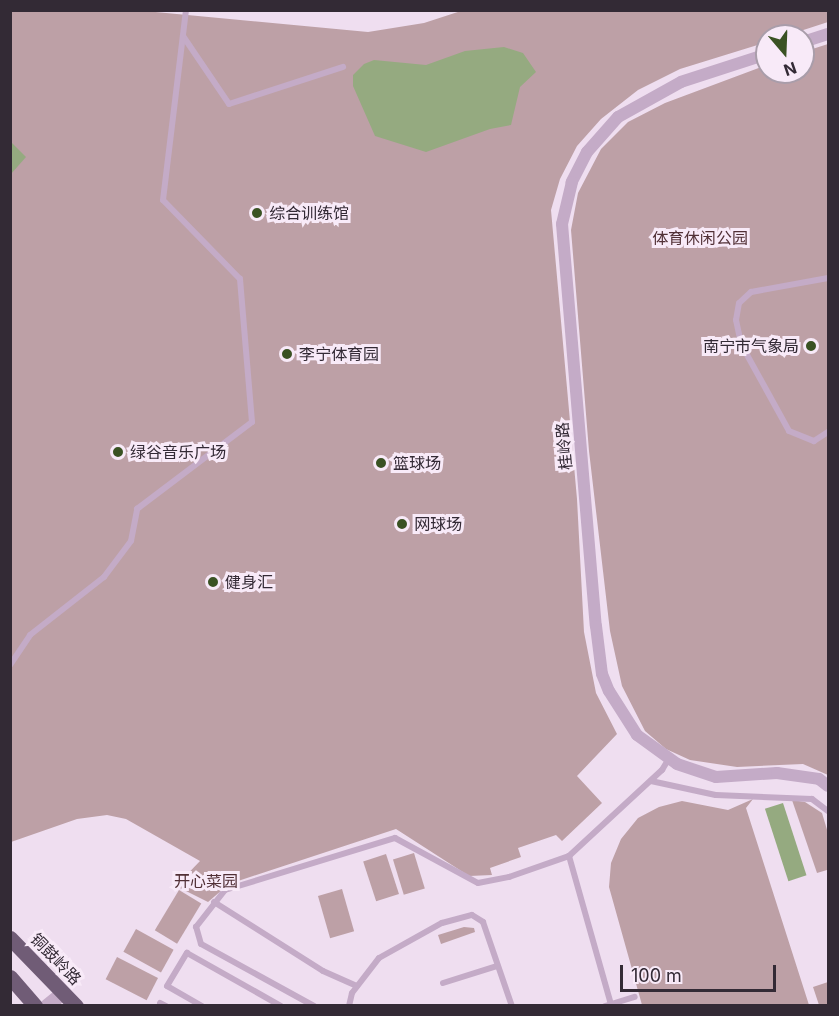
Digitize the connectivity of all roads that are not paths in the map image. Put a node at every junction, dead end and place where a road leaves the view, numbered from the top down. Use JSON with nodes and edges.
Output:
{"nodes":[{"id":1,"x":186,"y":10,"type":"edge"},
{"id":2,"x":183,"y":36,"type":"junction"},
{"id":3,"x":755,"y":58,"type":"edge"},
{"id":4,"x":343,"y":67,"type":"dead end"},
{"id":5,"x":828,"y":278,"type":"edge"},
{"id":6,"x":828,"y":432,"type":"edge"},
{"id":7,"x":10,"y":665,"type":"edge"},
{"id":8,"x":668,"y":760,"type":"junction"},
{"id":9,"x":651,"y":781,"type":"junction"},
{"id":10,"x":828,"y":786,"type":"edge"},
{"id":11,"x":828,"y":811,"type":"edge"},
{"id":12,"x":569,"y":856,"type":"junction"},
{"id":13,"x":214,"y":902,"type":"junction"},
{"id":14,"x":10,"y":938,"type":"edge"},
{"id":15,"x":497,"y":966,"type":"junction"},
{"id":16,"x":10,"y":977,"type":"edge"},
{"id":17,"x":443,"y":983,"type":"dead end"},
{"id":18,"x":357,"y":986,"type":"junction"},
{"id":19,"x":63,"y":993,"type":"junction"},
{"id":20,"x":635,"y":997,"type":"dead end"},
{"id":21,"x":35,"y":1005,"type":"edge"},
{"id":22,"x":46,"y":1005,"type":"edge"},
{"id":23,"x":75,"y":1005,"type":"edge"},
{"id":24,"x":202,"y":1005,"type":"edge"},
{"id":25,"x":281,"y":1005,"type":"edge"},
{"id":26,"x":314,"y":1005,"type":"edge"},
{"id":27,"x":349,"y":1005,"type":"edge"},
{"id":28,"x":512,"y":1005,"type":"edge"},
{"id":29,"x":608,"y":1005,"type":"edge"}],
"edges":[{"from":1,"to":2,"type":"lane"},
{"from":2,"to":4,"type":"lane"},
{"from":2,"to":7,"type":"lane"},
{"from":3,"to":8,"type":"street","name":"桂岭路"},
{"from":5,"to":6,"type":"lane"},
{"from":8,"to":9,"type":"lane"},
{"from":8,"to":10,"type":"street","name":"桂岭路"},
{"from":9,"to":11,"type":"lane"},
{"from":9,"to":12,"type":"lane"},
{"from":12,"to":13,"type":"lane"},
{"from":12,"to":29,"type":"lane"},
{"from":13,"to":18,"type":"lane"},
{"from":13,"to":26,"type":"lane"},
{"from":14,"to":19,"type":"main road","name":"铜鼓岭路"},
{"from":15,"to":17,"type":"lane"},
{"from":15,"to":18,"type":"lane"},
{"from":15,"to":28,"type":"lane"},
{"from":16,"to":21,"type":"main road"},
{"from":18,"to":27,"type":"lane"},
{"from":19,"to":22,"type":"street"},
{"from":19,"to":23,"type":"main road","name":"铜鼓岭路"},
{"from":20,"to":29,"type":"lane"},
{"from":24,"to":25,"type":"lane"}]}
